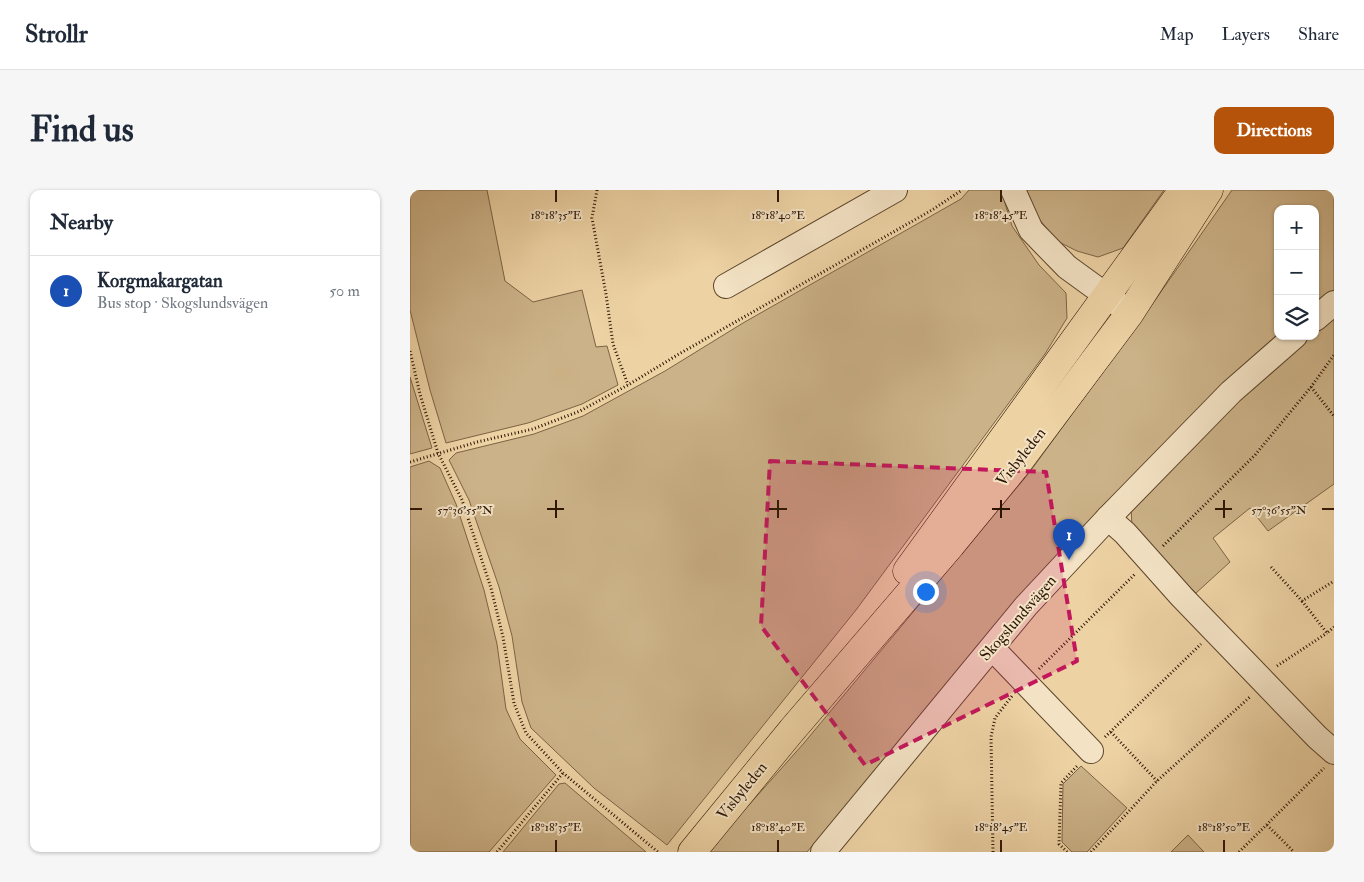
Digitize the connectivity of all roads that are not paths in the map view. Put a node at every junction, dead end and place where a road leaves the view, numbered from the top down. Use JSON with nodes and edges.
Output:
{"nodes":[{"id":1,"x":895,"y":190,"type":"edge"},
{"id":2,"x":1013,"y":190,"type":"edge"},
{"id":3,"x":1183,"y":190,"type":"edge"},
{"id":4,"x":1209,"y":190,"type":"edge"},
{"id":5,"x":726,"y":286,"type":"dead end"},
{"id":6,"x":1106,"y":296,"type":"junction"},
{"id":7,"x":1334,"y":303,"type":"edge"},
{"id":8,"x":1130,"y":313,"type":"junction"},
{"id":9,"x":1319,"y":316,"type":"edge"},
{"id":10,"x":1290,"y":340,"type":"edge"},
{"id":11,"x":1108,"y":518,"type":"junction"},
{"id":12,"x":992,"y":648,"type":"junction"},
{"id":13,"x":792,"y":730,"type":"junction"},
{"id":14,"x":1091,"y":751,"type":"road end"},
{"id":15,"x":1331,"y":759,"type":"edge"},
{"id":16,"x":835,"y":847,"type":"edge"},
{"id":17,"x":692,"y":852,"type":"edge"}],
"edges":[{"from":1,"to":5,"type":"street"},
{"from":2,"to":6,"type":"street"},
{"from":3,"to":6,"type":"main road","name":"Visbyleden"},
{"from":4,"to":8,"type":"main road","name":"Visbyleden"},
{"from":6,"to":8,"type":"street"},
{"from":6,"to":13,"type":"main road","name":"Visbyleden"},
{"from":7,"to":9,"type":"street"},
{"from":8,"to":13,"type":"main road","name":"Visbyleden"},
{"from":10,"to":11,"type":"street","name":"Skogslundsvägen"},
{"from":11,"to":12,"type":"street","name":"Skogslundsvägen"},
{"from":11,"to":15,"type":"street"},
{"from":12,"to":14,"type":"street"},
{"from":12,"to":16,"type":"street","name":"Skogslundsvägen"},
{"from":13,"to":17,"type":"main road","name":"Visbyleden"}]}
